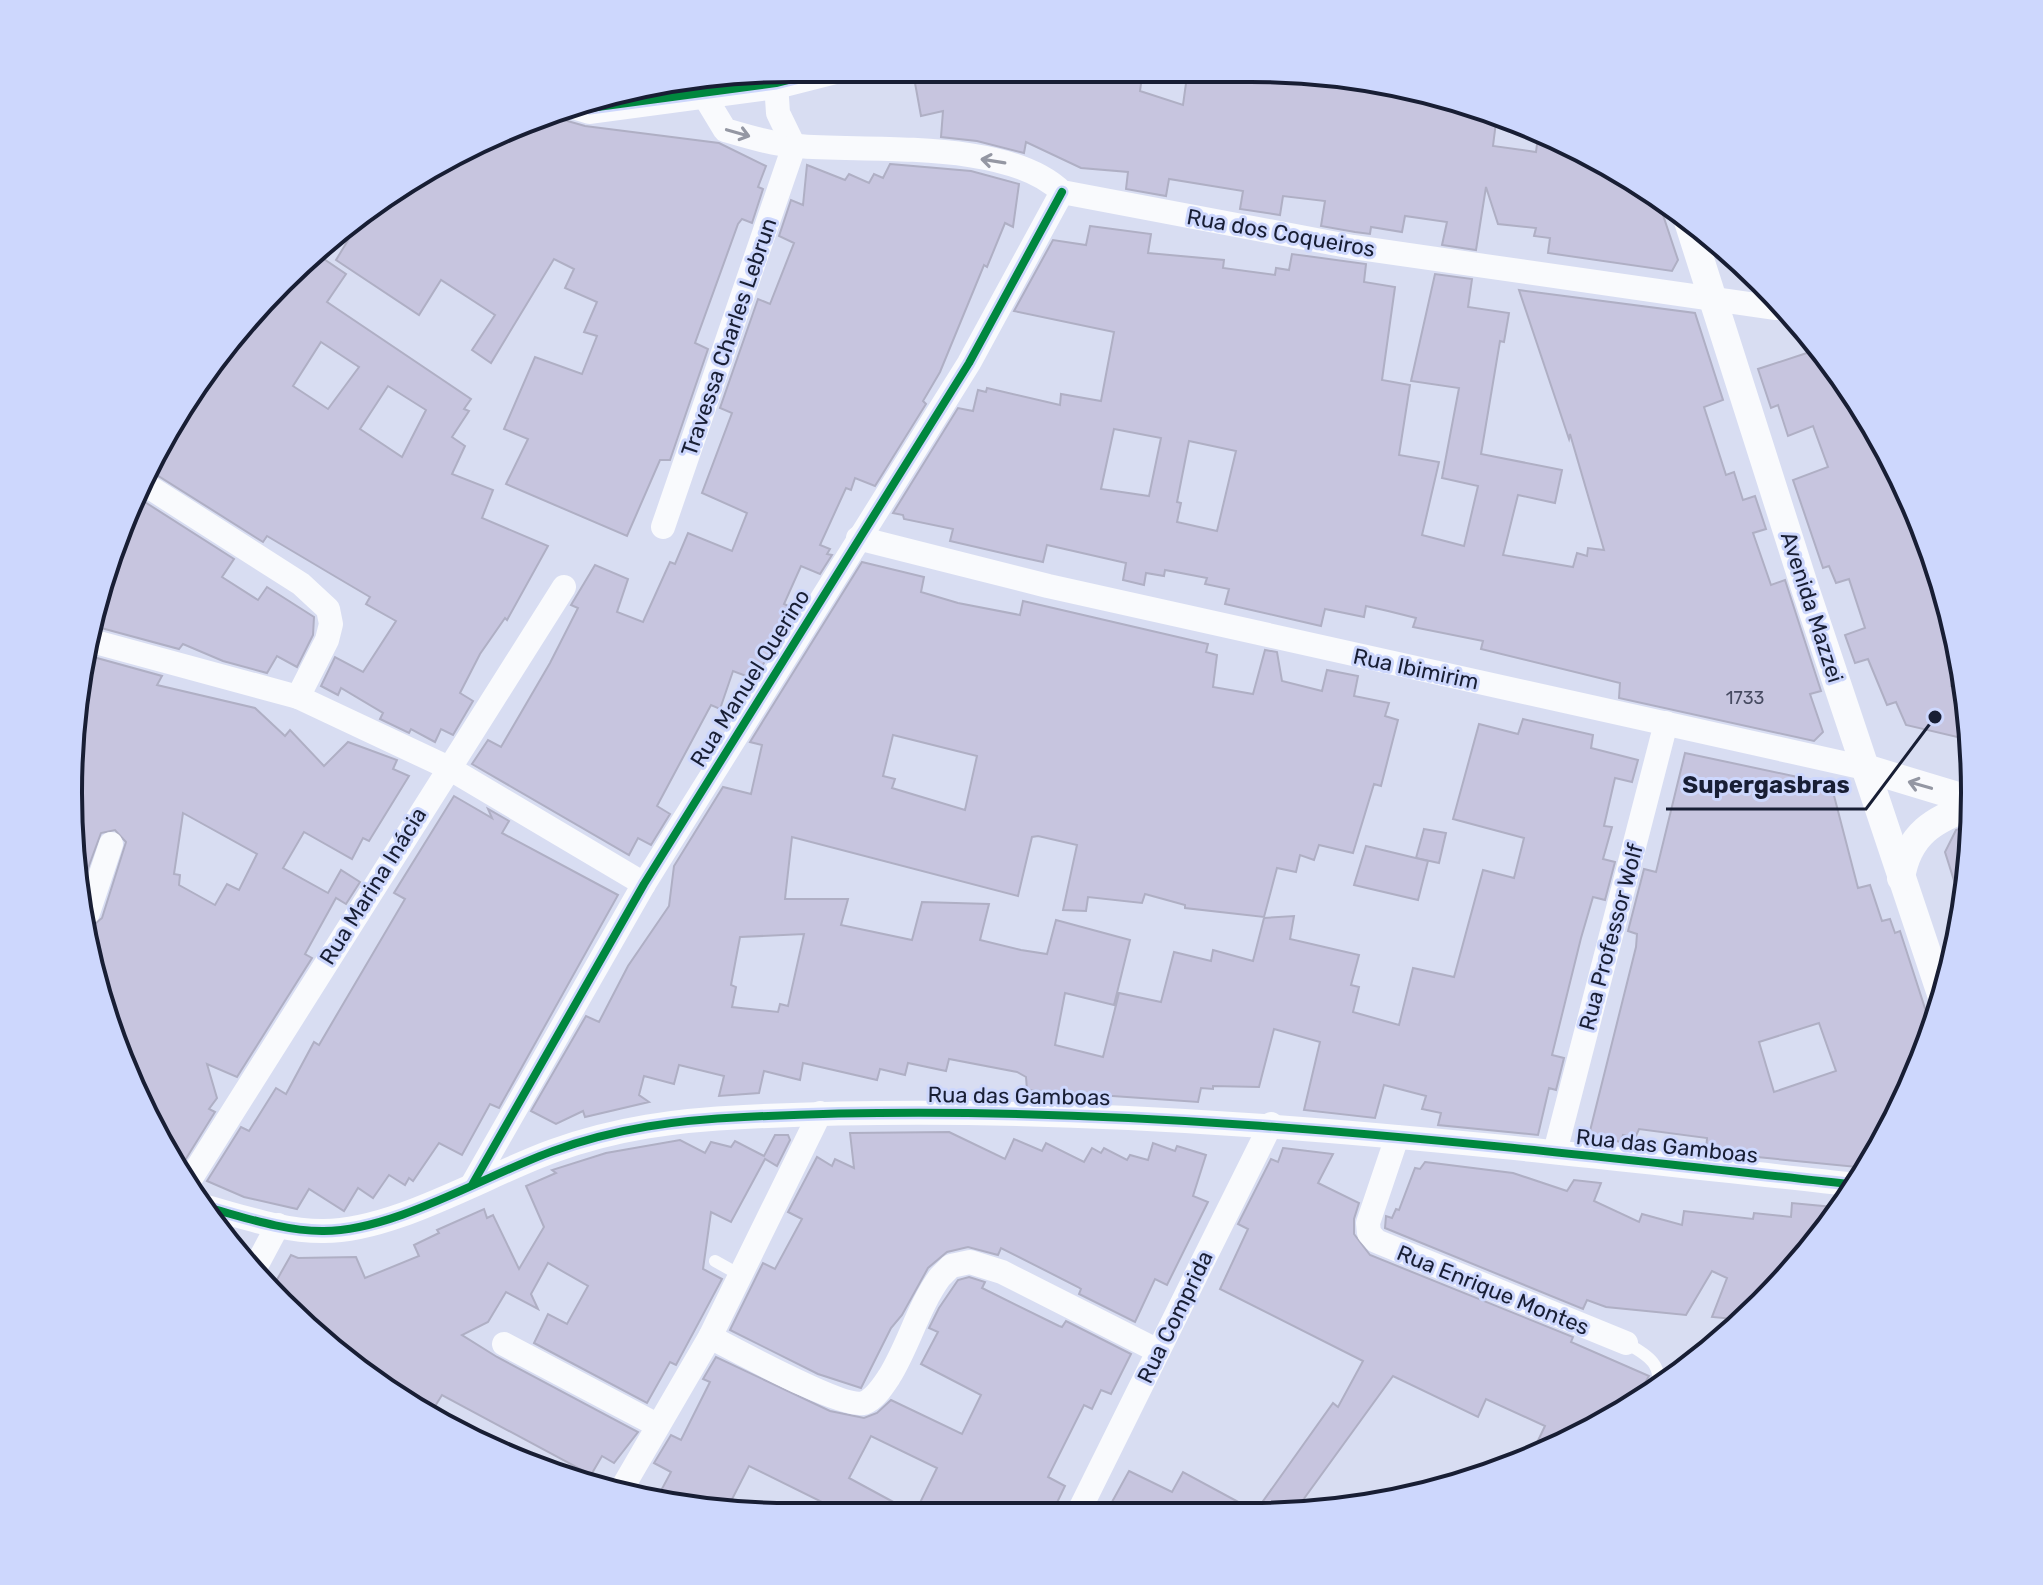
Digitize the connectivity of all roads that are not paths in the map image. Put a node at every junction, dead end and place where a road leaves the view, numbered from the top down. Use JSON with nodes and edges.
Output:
{"nodes":[{"id":1,"x":791,"y":82,"type":"edge"},
{"id":2,"x":749,"y":84,"type":"edge"},
{"id":3,"x":680,"y":91,"type":"edge"},
{"id":4,"x":702,"y":92,"type":"junction"},
{"id":5,"x":794,"y":146,"type":"junction"},
{"id":6,"x":1062,"y":192,"type":"junction"},
{"id":7,"x":1693,"y":237,"type":"edge"},
{"id":8,"x":1713,"y":298,"type":"junction"},
{"id":9,"x":1769,"y":307,"type":"edge"},
{"id":10,"x":151,"y":488,"type":"edge"},
{"id":11,"x":663,"y":527,"type":"dead end"},
{"id":12,"x":858,"y":538,"type":"junction"},
{"id":13,"x":564,"y":587,"type":"dead end"},
{"id":14,"x":98,"y":643,"type":"edge"},
{"id":15,"x":298,"y":697,"type":"junction"},
{"id":16,"x":1666,"y":723,"type":"junction"},
{"id":17,"x":447,"y":767,"type":"junction"},
{"id":18,"x":1865,"y":768,"type":"junction"},
{"id":19,"x":1961,"y":799,"type":"edge"},
{"id":20,"x":1960,"y":810,"type":"edge"},
{"id":21,"x":111,"y":844,"type":"dead end"},
{"id":22,"x":1901,"y":878,"type":"junction"},
{"id":23,"x":644,"y":884,"type":"junction"},
{"id":24,"x":91,"y":903,"type":"edge"},
{"id":25,"x":1936,"y":979,"type":"edge"},
{"id":26,"x":820,"y":1113,"type":"junction"},
{"id":27,"x":1271,"y":1124,"type":"junction"},
{"id":28,"x":1397,"y":1137,"type":"junction"},
{"id":29,"x":1555,"y":1152,"type":"junction"},
{"id":30,"x":194,"y":1174,"type":"edge"},
{"id":31,"x":1843,"y":1183,"type":"edge"},
{"id":32,"x":472,"y":1185,"type":"junction"},
{"id":33,"x":218,"y":1210,"type":"edge"},
{"id":34,"x":278,"y":1225,"type":"junction"},
{"id":35,"x":715,"y":1261,"type":"dead end"},
{"id":36,"x":259,"y":1262,"type":"edge"},
{"id":37,"x":740,"y":1275,"type":"junction"},
{"id":38,"x":710,"y":1337,"type":"junction"},
{"id":39,"x":1626,"y":1343,"type":"joint"},
{"id":40,"x":504,"y":1344,"type":"dead end"},
{"id":41,"x":1158,"y":1351,"type":"junction"},
{"id":42,"x":1659,"y":1373,"type":"edge"},
{"id":43,"x":657,"y":1425,"type":"junction"},
{"id":44,"x":625,"y":1483,"type":"edge"},
{"id":45,"x":1083,"y":1503,"type":"edge"}],
"edges":[{"from":1,"to":5,"type":"street"},
{"from":2,"to":4,"type":"main road"},
{"from":3,"to":4,"type":"main road"},
{"from":4,"to":5,"type":"street","name":"Rua dos Coqueiros","one_way":true},
{"from":6,"to":5,"type":"street","name":"Rua dos Coqueiros","one_way":true},
{"from":5,"to":11,"type":"street","name":"Travessa Charles Lebrun"},
{"from":6,"to":8,"type":"street","name":"Rua dos Coqueiros"},
{"from":6,"to":12,"type":"street","name":"Rua Manuel Querino"},
{"from":7,"to":8,"type":"street","name":"Avenida Mazzei"},
{"from":8,"to":9,"type":"street","name":"Rua dos Coqueiros"},
{"from":8,"to":18,"type":"street","name":"Avenida Mazzei"},
{"from":10,"to":15,"type":"street"},
{"from":12,"to":16,"type":"street","name":"Rua Ibimirim"},
{"from":12,"to":23,"type":"street","name":"Rua Manuel Querino"},
{"from":13,"to":17,"type":"street","name":"Rua Marina Inácia"},
{"from":14,"to":15,"type":"street"},
{"from":15,"to":17,"type":"street"},
{"from":16,"to":18,"type":"street","name":"Rua Ibimirim"},
{"from":16,"to":29,"type":"street","name":"Rua Professor Wolf"},
{"from":17,"to":23,"type":"street"},
{"from":17,"to":30,"type":"street","name":"Rua Marina Inácia"},
{"from":19,"to":18,"type":"street","name":"Rua Ibimirim","one_way":true},
{"from":18,"to":22,"type":"street","name":"Avenida Mazzei"},
{"from":20,"to":22,"type":"street"},
{"from":21,"to":24,"type":"street"},
{"from":22,"to":25,"type":"street","name":"Avenida Mazzei"},
{"from":23,"to":32,"type":"street","name":"Rua Manuel Querino"},
{"from":26,"to":27,"type":"street","name":"Rua das Gamboas"},
{"from":26,"to":32,"type":"street","name":"Rua das Gamboas"},
{"from":26,"to":37,"type":"street"},
{"from":27,"to":28,"type":"street","name":"Rua das Gamboas"},
{"from":27,"to":41,"type":"street","name":"Rua Comprida"},
{"from":28,"to":29,"type":"street","name":"Rua das Gamboas"},
{"from":28,"to":39,"type":"street","name":"Rua Enrique Montes"},
{"from":29,"to":31,"type":"street","name":"Rua das Gamboas"},
{"from":32,"to":34,"type":"street","name":"Rua das Gamboas"},
{"from":33,"to":34,"type":"street","name":"Rua das Gamboas"},
{"from":34,"to":36,"type":"street"},
{"from":35,"to":37,"type":"lane"},
{"from":37,"to":38,"type":"street"},
{"from":38,"to":41,"type":"street"},
{"from":38,"to":43,"type":"street"},
{"from":39,"to":42,"type":"lane"},
{"from":40,"to":43,"type":"street"},
{"from":41,"to":45,"type":"street","name":"Rua Comprida"},
{"from":43,"to":44,"type":"street"}]}
